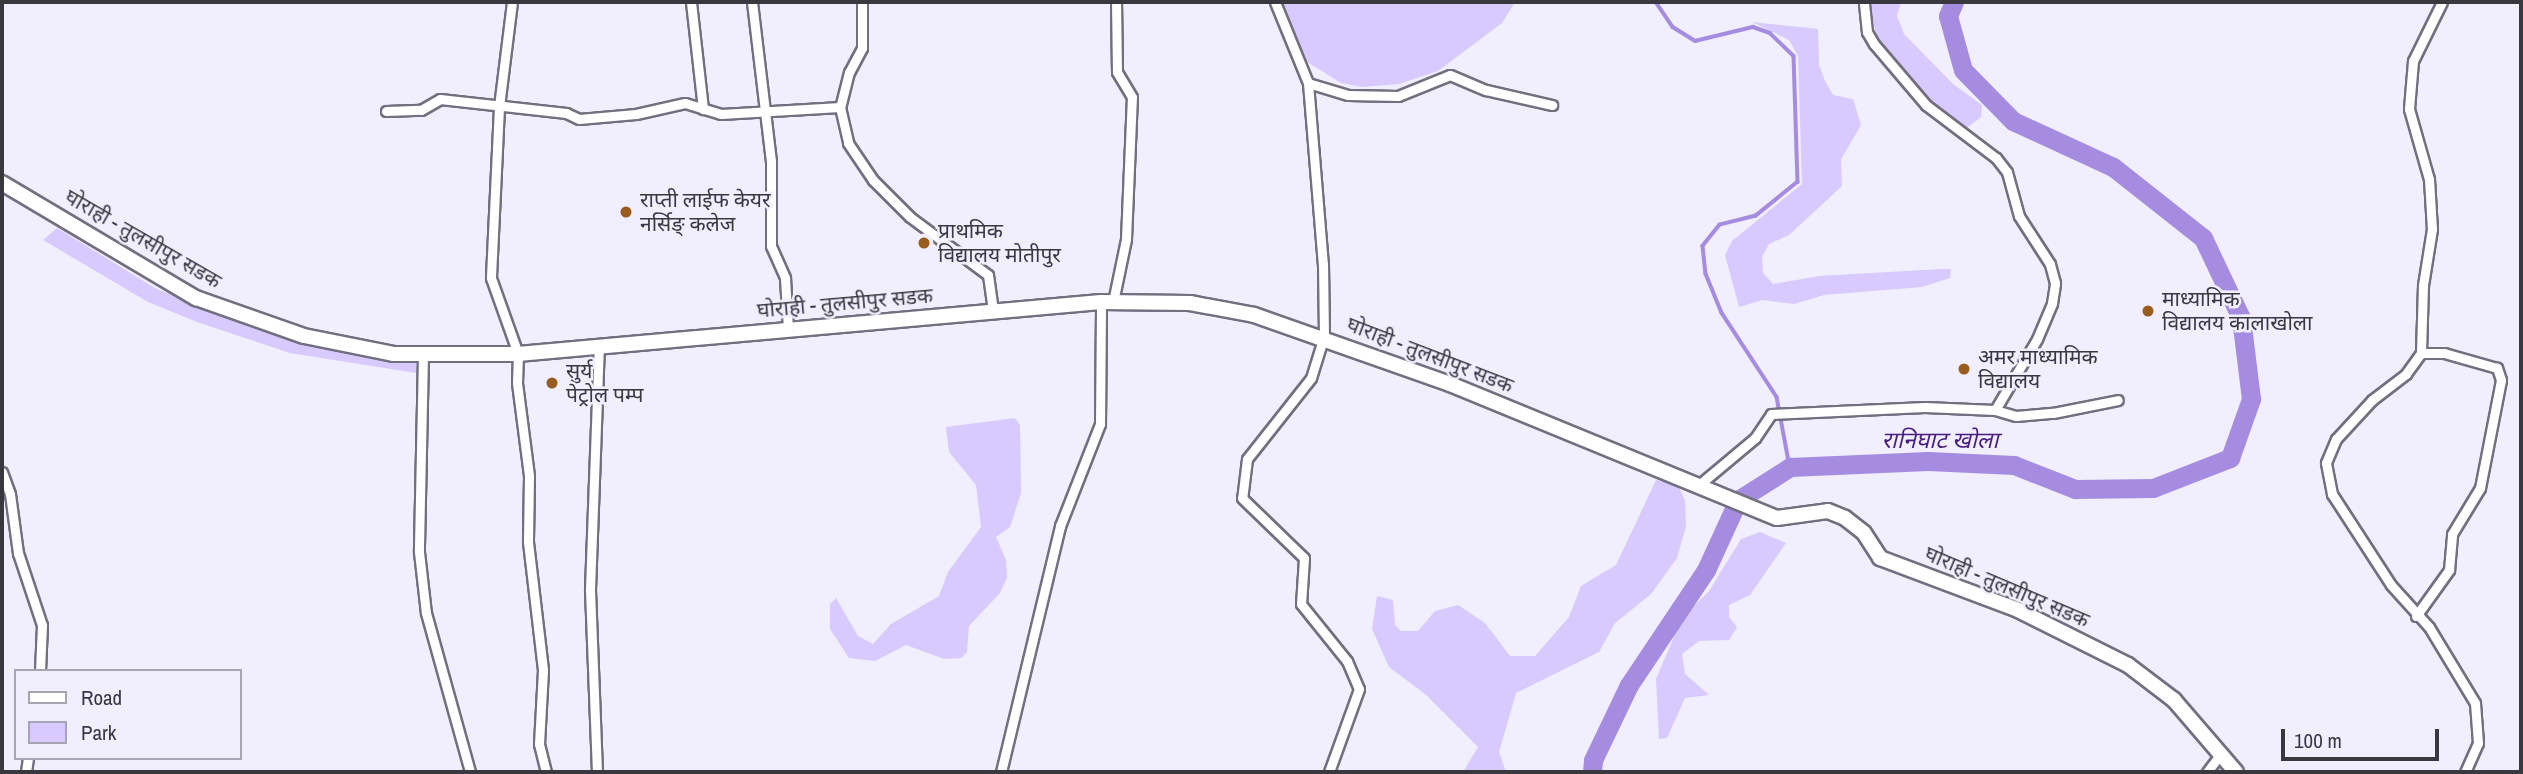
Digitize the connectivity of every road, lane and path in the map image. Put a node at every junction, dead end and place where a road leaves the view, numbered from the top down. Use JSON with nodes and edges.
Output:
{"nodes":[{"id":1,"x":512,"y":2,"type":"edge"},
{"id":2,"x":691,"y":2,"type":"edge"},
{"id":3,"x":752,"y":2,"type":"edge"},
{"id":4,"x":862,"y":2,"type":"edge"},
{"id":5,"x":1116,"y":2,"type":"edge"},
{"id":6,"x":1275,"y":2,"type":"edge"},
{"id":7,"x":1864,"y":2,"type":"edge"},
{"id":8,"x":2442,"y":2,"type":"edge"},
{"id":9,"x":1308,"y":83,"type":"junction"},
{"id":10,"x":1552,"y":105,"type":"dead end"},
{"id":11,"x":499,"y":107,"type":"junction"},
{"id":12,"x":840,"y":107,"type":"junction"},
{"id":13,"x":703,"y":109,"type":"junction"},
{"id":14,"x":386,"y":111,"type":"dead end"},
{"id":15,"x":763,"y":113,"type":"junction"},
{"id":16,"x":2,"y":183,"type":"edge"},
{"id":17,"x":1107,"y":302,"type":"junction"},
{"id":18,"x":993,"y":311,"type":"junction"},
{"id":19,"x":788,"y":329,"type":"junction"},
{"id":20,"x":1324,"y":336,"type":"junction"},
{"id":21,"x":599,"y":346,"type":"junction"},
{"id":22,"x":2421,"y":353,"type":"junction"},
{"id":23,"x":518,"y":354,"type":"junction"},
{"id":24,"x":423,"y":355,"type":"junction"},
{"id":25,"x":2118,"y":400,"type":"dead end"},
{"id":26,"x":1995,"y":410,"type":"junction"},
{"id":27,"x":2,"y":472,"type":"edge"},
{"id":28,"x":1700,"y":484,"type":"junction"},
{"id":29,"x":2416,"y":616,"type":"junction"},
{"id":30,"x":40,"y":669,"type":"edge"},
{"id":31,"x":2220,"y":755,"type":"junction"},
{"id":32,"x":470,"y":772,"type":"edge"},
{"id":33,"x":546,"y":772,"type":"edge"},
{"id":34,"x":597,"y":772,"type":"edge"},
{"id":35,"x":1000,"y":772,"type":"edge"},
{"id":36,"x":1329,"y":772,"type":"edge"},
{"id":37,"x":2207,"y":772,"type":"edge"},
{"id":38,"x":2236,"y":772,"type":"edge"},
{"id":39,"x":2465,"y":772,"type":"edge"}],
"edges":[{"from":1,"to":11,"type":"street"},
{"from":2,"to":13,"type":"street"},
{"from":3,"to":15,"type":"street"},
{"from":4,"to":12,"type":"street"},
{"from":5,"to":17,"type":"street"},
{"from":6,"to":9,"type":"street"},
{"from":7,"to":26,"type":"street"},
{"from":8,"to":22,"type":"street"},
{"from":9,"to":10,"type":"street"},
{"from":9,"to":20,"type":"street"},
{"from":11,"to":13,"type":"street"},
{"from":11,"to":14,"type":"street"},
{"from":11,"to":23,"type":"street"},
{"from":12,"to":15,"type":"street"},
{"from":12,"to":18,"type":"street"},
{"from":13,"to":15,"type":"street"},
{"from":15,"to":19,"type":"street"},
{"from":16,"to":24,"type":"main road","name":"घोराही - तुलसीपुर सडक"},
{"from":17,"to":18,"type":"main road","name":"घोराही - तुलसीपुर सडक"},
{"from":17,"to":20,"type":"main road","name":"घोराही - तुलसीपुर सडक"},
{"from":17,"to":35,"type":"street"},
{"from":18,"to":19,"type":"main road","name":"घोराही - तुलसीपुर सडक"},
{"from":19,"to":21,"type":"main road","name":"घोराही - तुलसीपुर सडक"},
{"from":20,"to":28,"type":"main road","name":"घोराही - तुलसीपुर सडक"},
{"from":20,"to":36,"type":"street"},
{"from":21,"to":23,"type":"main road","name":"घोराही - तुलसीपुर सडक"},
{"from":21,"to":34,"type":"street"},
{"from":22,"to":29,"type":"street"},
{"from":22,"to":29,"type":"street"},
{"from":23,"to":24,"type":"main road","name":"घोराही - तुलसीपुर सडक"},
{"from":23,"to":33,"type":"street"},
{"from":24,"to":32,"type":"street"},
{"from":25,"to":26,"type":"street"},
{"from":26,"to":28,"type":"street"},
{"from":27,"to":30,"type":"street"},
{"from":28,"to":31,"type":"main road","name":"घोराही - तुलसीपुर सडक"},
{"from":29,"to":39,"type":"street"},
{"from":31,"to":37,"type":"street"},
{"from":31,"to":38,"type":"main road","name":"घोराही - तुलसीपुर सडक"}]}
